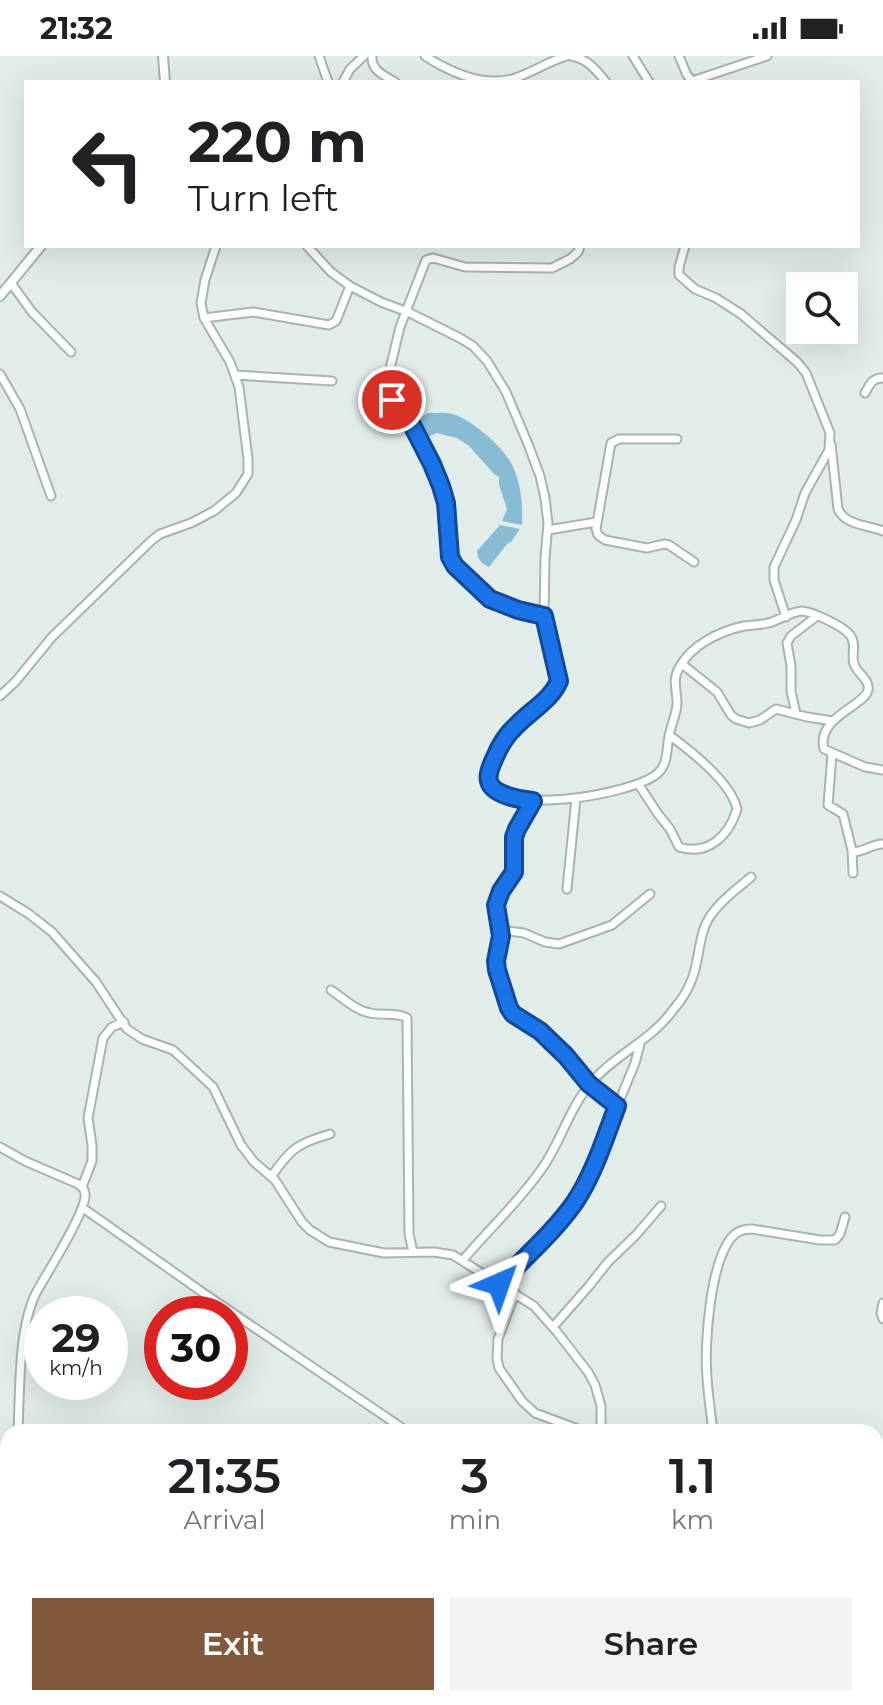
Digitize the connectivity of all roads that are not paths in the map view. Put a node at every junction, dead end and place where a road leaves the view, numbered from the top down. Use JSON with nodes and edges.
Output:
{"nodes":[{"id":1,"x":163,"y":56,"type":"edge"},
{"id":2,"x":319,"y":56,"type":"edge"},
{"id":3,"x":364,"y":56,"type":"edge"},
{"id":4,"x":372,"y":56,"type":"edge"},
{"id":5,"x":425,"y":56,"type":"edge"},
{"id":6,"x":569,"y":56,"type":"edge"},
{"id":7,"x":633,"y":56,"type":"edge"},
{"id":8,"x":679,"y":56,"type":"edge"},
{"id":9,"x":767,"y":56,"type":"edge"},
{"id":10,"x":165,"y":80,"type":"edge"},
{"id":11,"x":327,"y":80,"type":"edge"},
{"id":12,"x":344,"y":80,"type":"edge"},
{"id":13,"x":392,"y":80,"type":"edge"},
{"id":14,"x":485,"y":80,"type":"edge"},
{"id":15,"x":499,"y":80,"type":"edge"},
{"id":16,"x":604,"y":80,"type":"edge"},
{"id":17,"x":648,"y":80,"type":"edge"},
{"id":18,"x":691,"y":80,"type":"edge"},
{"id":19,"x":695,"y":80,"type":"edge"},
{"id":20,"x":39,"y":248,"type":"edge"},
{"id":21,"x":215,"y":248,"type":"edge"},
{"id":22,"x":309,"y":248,"type":"edge"},
{"id":23,"x":579,"y":248,"type":"edge"},
{"id":24,"x":684,"y":248,"type":"edge"},
{"id":25,"x":11,"y":283,"type":"junction"},
{"id":26,"x":350,"y":286,"type":"junction"},
{"id":27,"x":0,"y":296,"type":"edge"},
{"id":28,"x":405,"y":311,"type":"junction"},
{"id":29,"x":204,"y":318,"type":"junction"},
{"id":30,"x":71,"y":352,"type":"dead end"},
{"id":31,"x":0,"y":374,"type":"edge"},
{"id":32,"x":235,"y":375,"type":"junction"},
{"id":33,"x":883,"y":378,"type":"edge"},
{"id":34,"x":332,"y":381,"type":"dead end"},
{"id":35,"x":865,"y":393,"type":"dead end"},
{"id":36,"x":677,"y":439,"type":"dead end"},
{"id":37,"x":831,"y":442,"type":"junction"},
{"id":38,"x":51,"y":496,"type":"dead end"},
{"id":39,"x":596,"y":522,"type":"junction"},
{"id":40,"x":548,"y":530,"type":"junction"},
{"id":41,"x":883,"y":531,"type":"edge"},
{"id":42,"x":694,"y":562,"type":"dead end"},
{"id":43,"x":544,"y":616,"type":"junction"},
{"id":44,"x":817,"y":616,"type":"junction"},
{"id":45,"x":786,"y":617,"type":"junction"},
{"id":46,"x":682,"y":664,"type":"junction"},
{"id":47,"x":0,"y":696,"type":"edge"},
{"id":48,"x":796,"y":714,"type":"junction"},
{"id":49,"x":833,"y":721,"type":"junction"},
{"id":50,"x":669,"y":735,"type":"junction"},
{"id":51,"x":832,"y":754,"type":"junction"},
{"id":52,"x":883,"y":770,"type":"edge"},
{"id":53,"x":639,"y":785,"type":"junction"},
{"id":54,"x":576,"y":798,"type":"junction"},
{"id":55,"x":533,"y":801,"type":"junction"},
{"id":56,"x":883,"y":844,"type":"edge"},
{"id":57,"x":852,"y":850,"type":"junction"},
{"id":58,"x":853,"y":873,"type":"dead end"},
{"id":59,"x":751,"y":877,"type":"dead end"},
{"id":60,"x":567,"y":889,"type":"dead end"},
{"id":61,"x":650,"y":894,"type":"dead end"},
{"id":62,"x":0,"y":896,"type":"edge"},
{"id":63,"x":500,"y":930,"type":"junction"},
{"id":64,"x":331,"y":990,"type":"dead end"},
{"id":65,"x":124,"y":1022,"type":"junction"},
{"id":66,"x":640,"y":1042,"type":"junction"},
{"id":67,"x":589,"y":1084,"type":"junction"},
{"id":68,"x":617,"y":1106,"type":"junction"},
{"id":69,"x":330,"y":1134,"type":"dead end"},
{"id":70,"x":0,"y":1147,"type":"edge"},
{"id":71,"x":271,"y":1177,"type":"junction"},
{"id":72,"x":82,"y":1187,"type":"junction"},
{"id":73,"x":661,"y":1206,"type":"dead end"},
{"id":74,"x":83,"y":1208,"type":"junction"},
{"id":75,"x":845,"y":1217,"type":"dead end"},
{"id":76,"x":413,"y":1252,"type":"junction"},
{"id":77,"x":463,"y":1260,"type":"junction"},
{"id":78,"x":499,"y":1284,"type":"junction"},
{"id":79,"x":515,"y":1293,"type":"junction"},
{"id":80,"x":883,"y":1303,"type":"edge"},
{"id":81,"x":883,"y":1319,"type":"edge"},
{"id":82,"x":553,"y":1327,"type":"junction"},
{"id":83,"x":18,"y":1424,"type":"edge"},
{"id":84,"x":396,"y":1424,"type":"edge"},
{"id":85,"x":565,"y":1424,"type":"edge"},
{"id":86,"x":601,"y":1424,"type":"edge"},
{"id":87,"x":712,"y":1424,"type":"edge"}],
"edges":[{"from":1,"to":10,"type":"street"},
{"from":2,"to":11,"type":"street"},
{"from":3,"to":12,"type":"street"},
{"from":4,"to":13,"type":"street"},
{"from":5,"to":14,"type":"street"},
{"from":6,"to":15,"type":"street"},
{"from":6,"to":16,"type":"street"},
{"from":7,"to":17,"type":"street"},
{"from":8,"to":18,"type":"street"},
{"from":9,"to":19,"type":"street"},
{"from":20,"to":25,"type":"street"},
{"from":21,"to":29,"type":"street"},
{"from":22,"to":26,"type":"street"},
{"from":23,"to":28,"type":"street"},
{"from":24,"to":37,"type":"street"},
{"from":25,"to":27,"type":"street"},
{"from":25,"to":30,"type":"street"},
{"from":26,"to":28,"type":"street"},
{"from":26,"to":29,"type":"street"},
{"from":28,"to":40,"type":"street"},
{"from":28,"to":43,"type":"street"},
{"from":29,"to":32,"type":"street"},
{"from":31,"to":38,"type":"street"},
{"from":32,"to":34,"type":"street"},
{"from":32,"to":47,"type":"street"},
{"from":33,"to":35,"type":"street"},
{"from":36,"to":39,"type":"street"},
{"from":37,"to":41,"type":"street"},
{"from":37,"to":45,"type":"street"},
{"from":39,"to":40,"type":"street"},
{"from":39,"to":42,"type":"street"},
{"from":40,"to":43,"type":"street"},
{"from":43,"to":55,"type":"street"},
{"from":44,"to":45,"type":"street"},
{"from":44,"to":48,"type":"street"},
{"from":44,"to":49,"type":"street"},
{"from":45,"to":46,"type":"street"},
{"from":46,"to":48,"type":"street"},
{"from":46,"to":50,"type":"street"},
{"from":48,"to":49,"type":"street"},
{"from":49,"to":51,"type":"street"},
{"from":50,"to":53,"type":"street"},
{"from":50,"to":53,"type":"street"},
{"from":51,"to":52,"type":"street"},
{"from":51,"to":57,"type":"street"},
{"from":53,"to":54,"type":"street"},
{"from":54,"to":55,"type":"street"},
{"from":54,"to":60,"type":"street"},
{"from":55,"to":63,"type":"street"},
{"from":56,"to":57,"type":"street"},
{"from":57,"to":58,"type":"street"},
{"from":59,"to":66,"type":"street"},
{"from":61,"to":63,"type":"street"},
{"from":62,"to":65,"type":"street"},
{"from":63,"to":67,"type":"street"},
{"from":64,"to":76,"type":"street"},
{"from":65,"to":71,"type":"street"},
{"from":65,"to":72,"type":"street"},
{"from":66,"to":67,"type":"street"},
{"from":66,"to":68,"type":"street"},
{"from":67,"to":68,"type":"street"},
{"from":67,"to":77,"type":"street"},
{"from":68,"to":78,"type":"street"},
{"from":69,"to":71,"type":"street"},
{"from":70,"to":72,"type":"street"},
{"from":71,"to":76,"type":"street"},
{"from":72,"to":74,"type":"street"},
{"from":73,"to":82,"type":"street"},
{"from":74,"to":83,"type":"street"},
{"from":74,"to":84,"type":"street"},
{"from":75,"to":87,"type":"street"},
{"from":76,"to":77,"type":"street"},
{"from":77,"to":78,"type":"street"},
{"from":78,"to":79,"type":"street"},
{"from":79,"to":82,"type":"street"},
{"from":79,"to":85,"type":"street"},
{"from":80,"to":81,"type":"street"},
{"from":82,"to":86,"type":"street"}]}
